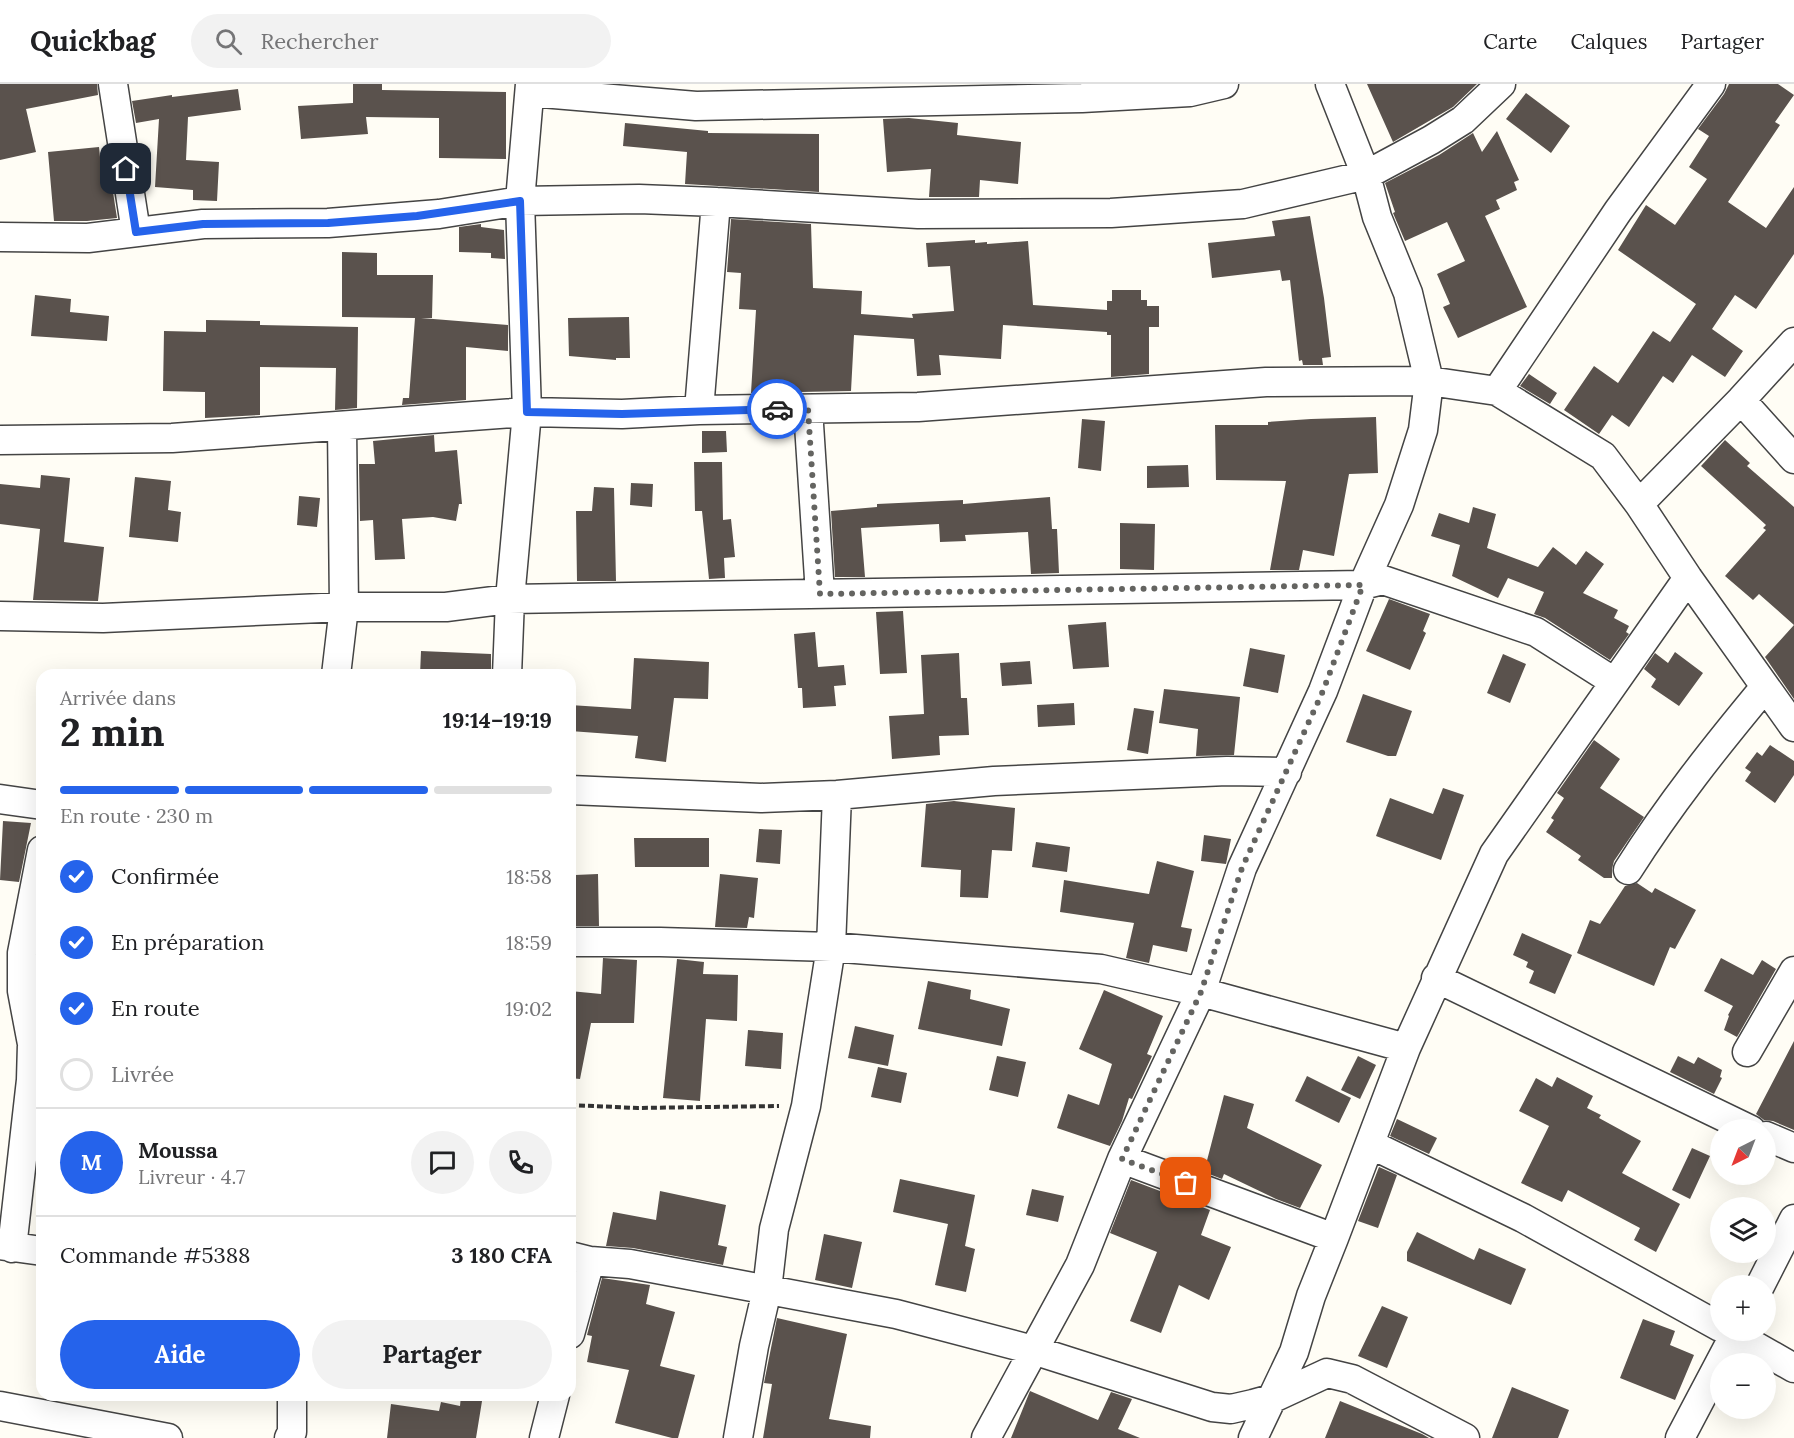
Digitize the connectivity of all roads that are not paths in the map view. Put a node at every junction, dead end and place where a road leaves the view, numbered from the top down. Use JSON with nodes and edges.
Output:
{"nodes":[{"id":1,"x":114,"y":84,"type":"edge"},
{"id":2,"x":1224,"y":84,"type":"edge"},
{"id":3,"x":1330,"y":84,"type":"edge"},
{"id":4,"x":1501,"y":84,"type":"edge"},
{"id":5,"x":1711,"y":84,"type":"edge"},
{"id":6,"x":530,"y":88,"type":"edge"},
{"id":7,"x":1366,"y":175,"type":"junction"},
{"id":8,"x":520,"y":201,"type":"junction"},
{"id":9,"x":716,"y":202,"type":"junction"},
{"id":10,"x":136,"y":232,"type":"junction"},
{"id":11,"x":0,"y":237,"type":"edge"},
{"id":12,"x":1794,"y":342,"type":"edge"},
{"id":13,"x":1429,"y":381,"type":"junction"},
{"id":14,"x":1497,"y":391,"type":"junction"},
{"id":15,"x":1741,"y":400,"type":"junction"},
{"id":16,"x":808,"y":409,"type":"junction"},
{"id":17,"x":699,"y":410,"type":"junction"},
{"id":18,"x":527,"y":412,"type":"junction"},
{"id":19,"x":342,"y":426,"type":"junction"},
{"id":20,"x":0,"y":440,"type":"edge"},
{"id":21,"x":1794,"y":459,"type":"edge"},
{"id":22,"x":1639,"y":504,"type":"junction"},
{"id":23,"x":1688,"y":578,"type":"junction"},
{"id":24,"x":1363,"y":585,"type":"junction"},
{"id":25,"x":820,"y":594,"type":"junction"},
{"id":26,"x":510,"y":599,"type":"junction"},
{"id":27,"x":344,"y":607,"type":"junction"},
{"id":28,"x":0,"y":616,"type":"edge"},
{"id":29,"x":337,"y":669,"type":"edge"},
{"id":30,"x":507,"y":669,"type":"edge"},
{"id":31,"x":1613,"y":681,"type":"junction"},
{"id":32,"x":1765,"y":687,"type":"junction"},
{"id":33,"x":1794,"y":727,"type":"edge"},
{"id":34,"x":1287,"y":772,"type":"junction"},
{"id":35,"x":576,"y":790,"type":"edge"},
{"id":36,"x":837,"y":795,"type":"junction"},
{"id":37,"x":0,"y":799,"type":"edge"},
{"id":38,"x":36,"y":804,"type":"edge"},
{"id":39,"x":1628,"y":870,"type":"dead end"},
{"id":40,"x":36,"y":881,"type":"edge"},
{"id":41,"x":576,"y":942,"type":"edge"},
{"id":42,"x":831,"y":947,"type":"junction"},
{"id":43,"x":1794,"y":971,"type":"edge"},
{"id":44,"x":1436,"y":978,"type":"junction"},
{"id":45,"x":1201,"y":992,"type":"junction"},
{"id":46,"x":1406,"y":1048,"type":"junction"},
{"id":47,"x":1748,"y":1052,"type":"dead end"},
{"id":48,"x":36,"y":1080,"type":"edge"},
{"id":49,"x":1728,"y":1119,"type":"edge"},
{"id":50,"x":1776,"y":1141,"type":"edge"},
{"id":51,"x":1370,"y":1144,"type":"junction"},
{"id":52,"x":1794,"y":1149,"type":"edge"},
{"id":53,"x":1122,"y":1159,"type":"junction"},
{"id":54,"x":1794,"y":1219,"type":"edge"},
{"id":55,"x":1334,"y":1238,"type":"junction"},
{"id":56,"x":6,"y":1246,"type":"edge"},
{"id":57,"x":36,"y":1250,"type":"edge"},
{"id":58,"x":580,"y":1259,"type":"edge"},
{"id":59,"x":1766,"y":1275,"type":"edge"},
{"id":60,"x":576,"y":1289,"type":"edge"},
{"id":61,"x":767,"y":1290,"type":"junction"},
{"id":62,"x":1710,"y":1320,"type":"edge"},
{"id":63,"x":1725,"y":1341,"type":"edge"},
{"id":64,"x":1747,"y":1341,"type":"edge"},
{"id":65,"x":1033,"y":1350,"type":"junction"},
{"id":66,"x":1794,"y":1368,"type":"edge"},
{"id":67,"x":1271,"y":1399,"type":"junction"},
{"id":68,"x":292,"y":1401,"type":"edge"},
{"id":69,"x":553,"y":1401,"type":"edge"},
{"id":70,"x":0,"y":1406,"type":"edge"},
{"id":71,"x":168,"y":1438,"type":"edge"},
{"id":72,"x":290,"y":1438,"type":"edge"},
{"id":73,"x":544,"y":1438,"type":"edge"},
{"id":74,"x":738,"y":1438,"type":"edge"},
{"id":75,"x":986,"y":1438,"type":"edge"},
{"id":76,"x":1253,"y":1438,"type":"edge"},
{"id":77,"x":1465,"y":1438,"type":"edge"},
{"id":78,"x":1680,"y":1438,"type":"edge"}],
"edges":[{"from":1,"to":10,"type":"street"},
{"from":2,"to":6,"type":"street"},
{"from":3,"to":7,"type":"street"},
{"from":4,"to":7,"type":"street"},
{"from":5,"to":14,"type":"street"},
{"from":6,"to":8,"type":"street"},
{"from":7,"to":9,"type":"street"},
{"from":7,"to":13,"type":"street"},
{"from":8,"to":9,"type":"street"},
{"from":8,"to":10,"type":"street"},
{"from":8,"to":18,"type":"street"},
{"from":9,"to":17,"type":"street"},
{"from":10,"to":11,"type":"street"},
{"from":12,"to":15,"type":"street"},
{"from":13,"to":14,"type":"street"},
{"from":13,"to":16,"type":"street"},
{"from":13,"to":24,"type":"street"},
{"from":14,"to":22,"type":"street"},
{"from":15,"to":21,"type":"street"},
{"from":15,"to":22,"type":"street"},
{"from":16,"to":17,"type":"street"},
{"from":16,"to":25,"type":"street"},
{"from":17,"to":18,"type":"street"},
{"from":18,"to":19,"type":"street"},
{"from":18,"to":26,"type":"street"},
{"from":19,"to":20,"type":"street"},
{"from":19,"to":27,"type":"street"},
{"from":22,"to":23,"type":"street"},
{"from":23,"to":31,"type":"street"},
{"from":23,"to":32,"type":"street"},
{"from":24,"to":25,"type":"street"},
{"from":24,"to":31,"type":"street"},
{"from":24,"to":34,"type":"street"},
{"from":25,"to":26,"type":"street"},
{"from":26,"to":27,"type":"street"},
{"from":26,"to":30,"type":"street"},
{"from":27,"to":28,"type":"street"},
{"from":27,"to":29,"type":"street"},
{"from":31,"to":44,"type":"street"},
{"from":32,"to":33,"type":"street"},
{"from":32,"to":39,"type":"street"},
{"from":34,"to":36,"type":"street"},
{"from":34,"to":45,"type":"street"},
{"from":35,"to":36,"type":"street"},
{"from":36,"to":42,"type":"street"},
{"from":37,"to":38,"type":"street"},
{"from":40,"to":48,"type":"street"},
{"from":41,"to":42,"type":"street"},
{"from":42,"to":45,"type":"street"},
{"from":42,"to":61,"type":"street"},
{"from":43,"to":47,"type":"street"},
{"from":44,"to":46,"type":"street"},
{"from":44,"to":49,"type":"street"},
{"from":45,"to":46,"type":"street"},
{"from":45,"to":53,"type":"street"},
{"from":46,"to":51,"type":"street"},
{"from":48,"to":56,"type":"street"},
{"from":50,"to":52,"type":"street"},
{"from":51,"to":55,"type":"street"},
{"from":51,"to":62,"type":"street"},
{"from":53,"to":55,"type":"street"},
{"from":53,"to":65,"type":"street"},
{"from":54,"to":59,"type":"street"},
{"from":55,"to":67,"type":"street"},
{"from":56,"to":57,"type":"street"},
{"from":58,"to":60,"type":"street"},
{"from":58,"to":61,"type":"street"},
{"from":61,"to":65,"type":"street"},
{"from":61,"to":74,"type":"street"},
{"from":63,"to":78,"type":"street"},
{"from":64,"to":66,"type":"street"},
{"from":65,"to":67,"type":"street"},
{"from":65,"to":75,"type":"street"},
{"from":67,"to":76,"type":"street"},
{"from":67,"to":77,"type":"street"},
{"from":68,"to":72,"type":"street"},
{"from":69,"to":73,"type":"street"},
{"from":70,"to":71,"type":"street"}]}
